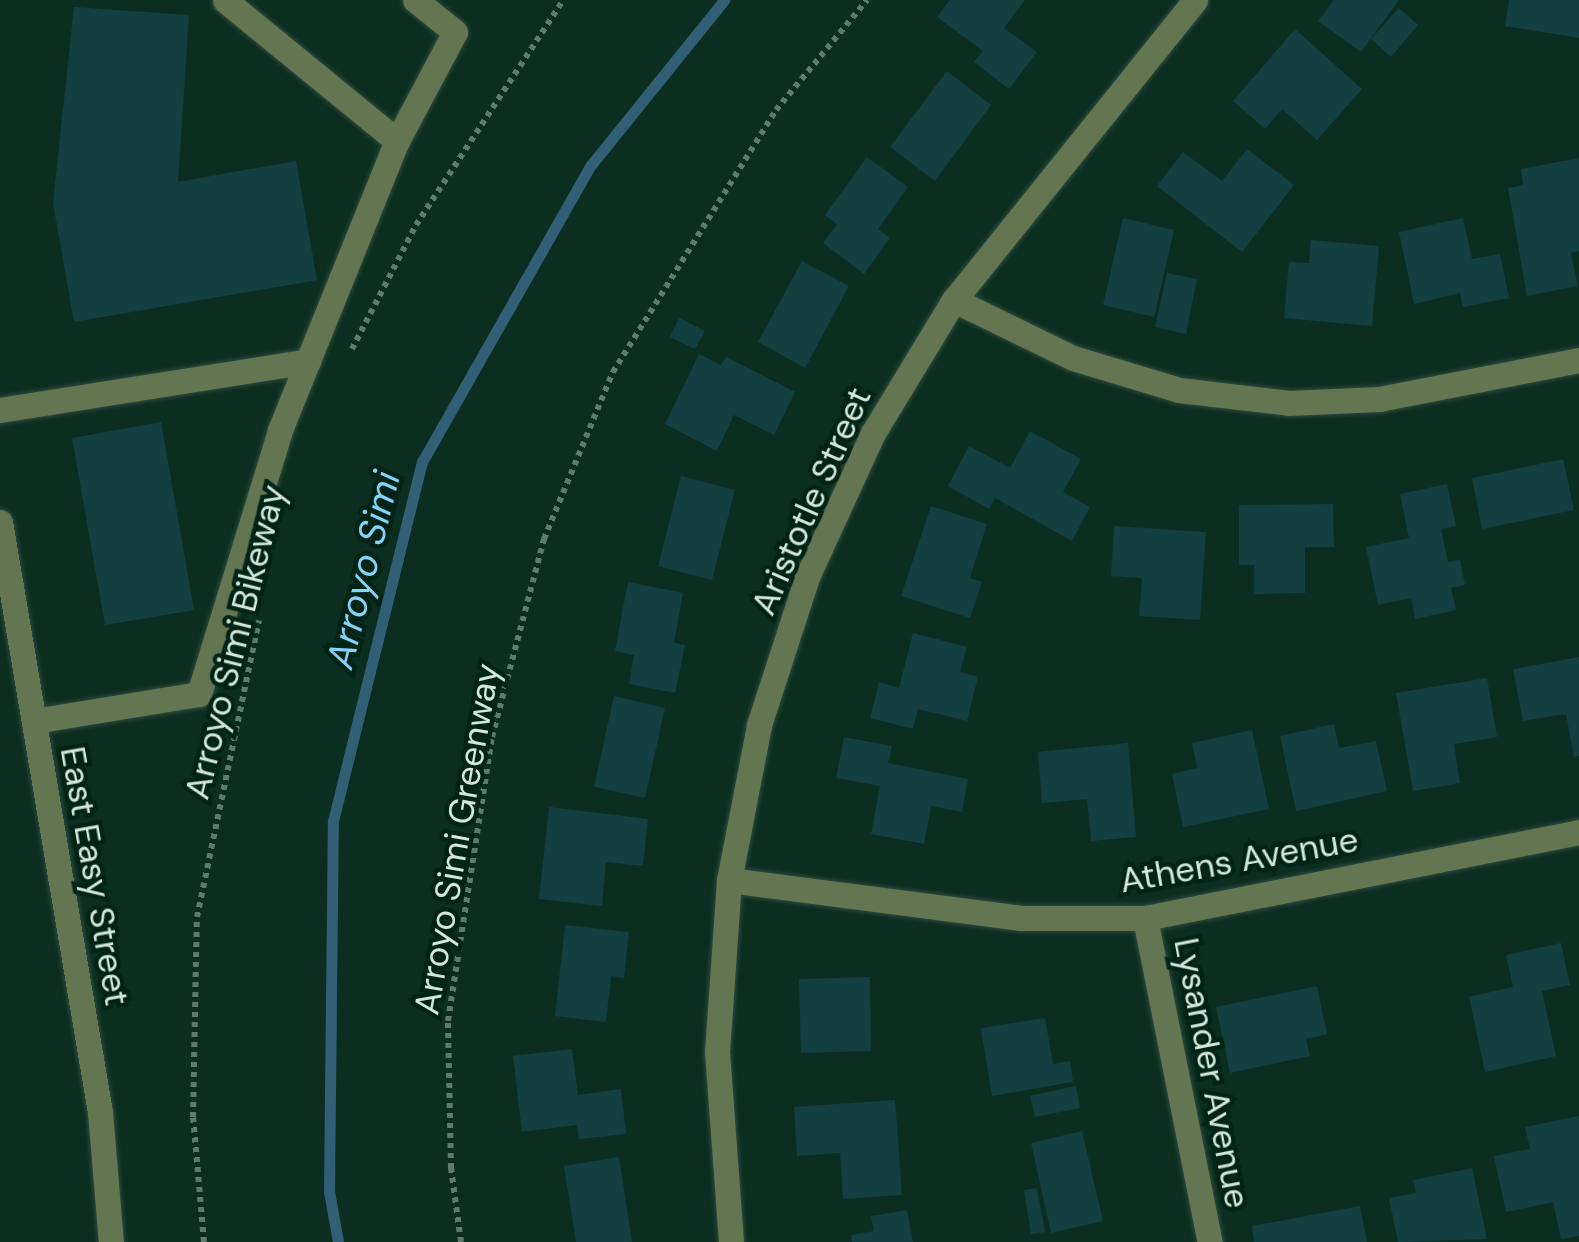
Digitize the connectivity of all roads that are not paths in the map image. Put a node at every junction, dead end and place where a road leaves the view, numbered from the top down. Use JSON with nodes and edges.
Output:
{"nodes":[{"id":1,"x":225,"y":0,"type":"edge"},
{"id":2,"x":415,"y":0,"type":"edge"},
{"id":3,"x":1195,"y":0,"type":"edge"},
{"id":4,"x":397,"y":141,"type":"junction"},
{"id":5,"x":954,"y":300,"type":"junction"},
{"id":6,"x":1579,"y":360,"type":"edge"},
{"id":7,"x":308,"y":361,"type":"junction"},
{"id":8,"x":0,"y":410,"type":"edge"},
{"id":9,"x":0,"y":522,"type":"edge"},
{"id":10,"x":34,"y":722,"type":"junction"},
{"id":11,"x":1579,"y":832,"type":"edge"},
{"id":12,"x":729,"y":880,"type":"junction"},
{"id":13,"x":1145,"y":918,"type":"junction"},
{"id":14,"x":111,"y":1242,"type":"edge"},
{"id":15,"x":731,"y":1242,"type":"edge"},
{"id":16,"x":1210,"y":1242,"type":"edge"}],
"edges":[{"from":1,"to":4,"type":"street"},
{"from":2,"to":4,"type":"street"},
{"from":3,"to":5,"type":"street","name":"Aristotle Street"},
{"from":4,"to":7,"type":"street"},
{"from":5,"to":6,"type":"street"},
{"from":5,"to":12,"type":"street","name":"Aristotle Street"},
{"from":7,"to":8,"type":"street"},
{"from":7,"to":10,"type":"street"},
{"from":9,"to":10,"type":"street","name":"East Easy Street"},
{"from":10,"to":14,"type":"street","name":"East Easy Street"},
{"from":11,"to":13,"type":"street","name":"Athens Avenue"},
{"from":12,"to":13,"type":"street","name":"Athens Avenue"},
{"from":12,"to":15,"type":"street","name":"Aristotle Street"},
{"from":13,"to":16,"type":"street","name":"Lysander Avenue"}]}
